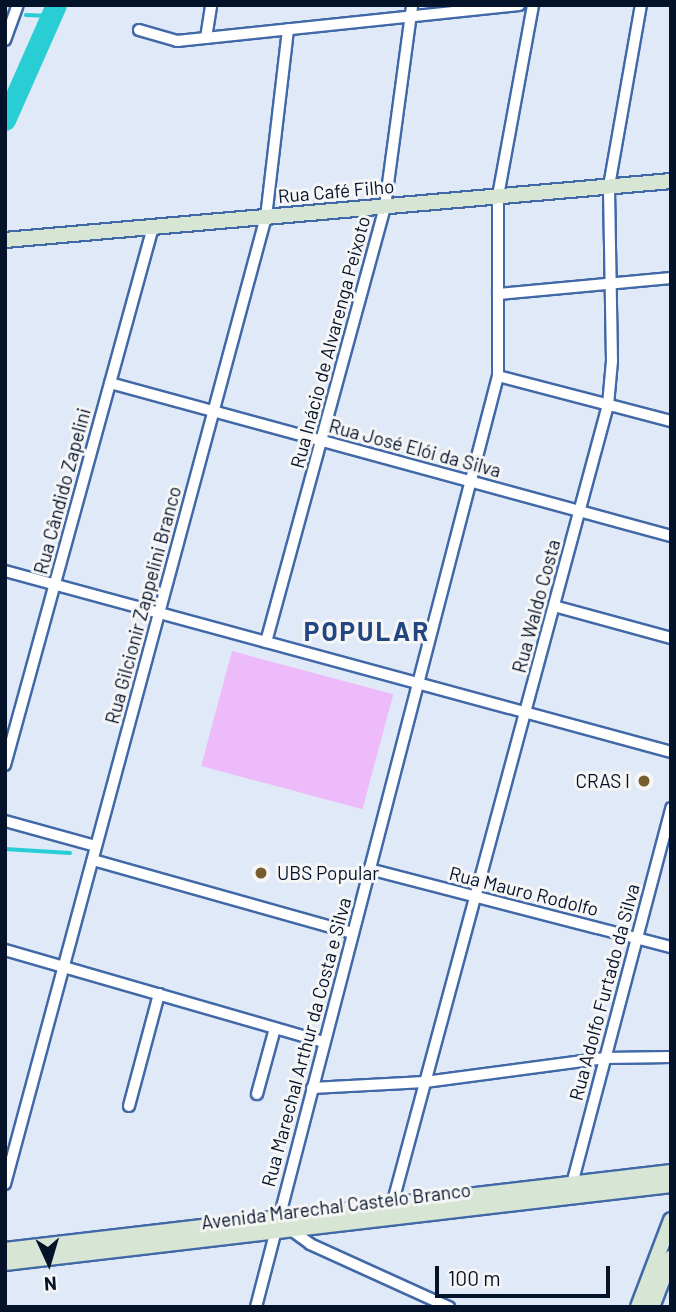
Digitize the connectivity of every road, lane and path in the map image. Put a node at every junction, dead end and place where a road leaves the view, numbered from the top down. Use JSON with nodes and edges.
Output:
{"nodes":[{"id":1,"x":18,"y":5,"type":"edge"},
{"id":2,"x":211,"y":5,"type":"edge"},
{"id":3,"x":412,"y":5,"type":"edge"},
{"id":4,"x":519,"y":5,"type":"edge"},
{"id":5,"x":533,"y":5,"type":"edge"},
{"id":6,"x":641,"y":5,"type":"edge"},
{"id":7,"x":410,"y":17,"type":"junction"},
{"id":8,"x":288,"y":29,"type":"junction"},
{"id":9,"x":139,"y":30,"type":"dead end"},
{"id":10,"x":206,"y":38,"type":"junction"},
{"id":11,"x":5,"y":40,"type":"edge"},
{"id":12,"x":671,"y":181,"type":"edge"},
{"id":13,"x":609,"y":186,"type":"junction"},
{"id":14,"x":498,"y":196,"type":"junction"},
{"id":15,"x":385,"y":206,"type":"junction"},
{"id":16,"x":266,"y":217,"type":"junction"},
{"id":17,"x":153,"y":227,"type":"junction"},
{"id":18,"x":5,"y":240,"type":"edge"},
{"id":19,"x":671,"y":278,"type":"edge"},
{"id":20,"x":611,"y":283,"type":"junction"},
{"id":21,"x":498,"y":294,"type":"junction"},
{"id":22,"x":498,"y":376,"type":"junction"},
{"id":23,"x":110,"y":383,"type":"junction"},
{"id":24,"x":608,"y":405,"type":"junction"},
{"id":25,"x":214,"y":411,"type":"junction"},
{"id":26,"x":671,"y":421,"type":"edge"},
{"id":27,"x":321,"y":440,"type":"junction"},
{"id":28,"x":471,"y":482,"type":"junction"},
{"id":29,"x":580,"y":511,"type":"junction"},
{"id":30,"x":671,"y":537,"type":"edge"},
{"id":31,"x":5,"y":571,"type":"edge"},
{"id":32,"x":55,"y":585,"type":"junction"},
{"id":33,"x":554,"y":606,"type":"junction"},
{"id":34,"x":159,"y":613,"type":"junction"},
{"id":35,"x":671,"y":638,"type":"edge"},
{"id":36,"x":267,"y":642,"type":"junction"},
{"id":37,"x":418,"y":683,"type":"junction"},
{"id":38,"x":525,"y":712,"type":"junction"},
{"id":39,"x":671,"y":752,"type":"edge"},
{"id":40,"x":5,"y":765,"type":"edge"},
{"id":41,"x":671,"y":808,"type":"edge"},
{"id":42,"x":5,"y":821,"type":"edge"},
{"id":43,"x":96,"y":846,"type":"junction"},
{"id":44,"x":93,"y":860,"type":"junction"},
{"id":45,"x":369,"y":869,"type":"junction"},
{"id":46,"x":475,"y":896,"type":"junction"},
{"id":47,"x":353,"y":933,"type":"junction"},
{"id":48,"x":637,"y":938,"type":"junction"},
{"id":49,"x":671,"y":947,"type":"edge"},
{"id":50,"x":5,"y":950,"type":"edge"},
{"id":51,"x":64,"y":967,"type":"junction"},
{"id":52,"x":159,"y":994,"type":"junction"},
{"id":53,"x":275,"y":1028,"type":"junction"},
{"id":54,"x":324,"y":1042,"type":"junction"},
{"id":55,"x":671,"y":1057,"type":"edge"},
{"id":56,"x":605,"y":1058,"type":"junction"},
{"id":57,"x":425,"y":1082,"type":"junction"},
{"id":58,"x":312,"y":1088,"type":"junction"},
{"id":59,"x":257,"y":1094,"type":"dead end"},
{"id":60,"x":129,"y":1106,"type":"dead end"},
{"id":61,"x":671,"y":1172,"type":"edge"},
{"id":62,"x":5,"y":1184,"type":"edge"},
{"id":63,"x":572,"y":1184,"type":"junction"},
{"id":64,"x":671,"y":1185,"type":"edge"},
{"id":65,"x":392,"y":1205,"type":"junction"},
{"id":66,"x":671,"y":1220,"type":"edge"},
{"id":67,"x":276,"y":1225,"type":"junction"},
{"id":68,"x":290,"y":1230,"type":"junction"},
{"id":69,"x":5,"y":1250,"type":"edge"},
{"id":70,"x":671,"y":1258,"type":"edge"},
{"id":71,"x":5,"y":1263,"type":"edge"},
{"id":72,"x":256,"y":1307,"type":"edge"},
{"id":73,"x":449,"y":1307,"type":"edge"},
{"id":74,"x":638,"y":1307,"type":"edge"},
{"id":75,"x":652,"y":1307,"type":"edge"}],
"edges":[{"from":1,"to":11,"type":"street"},
{"from":2,"to":10,"type":"street"},
{"from":3,"to":7,"type":"street","name":"Rua Inácio de Alvarenga Peixoto"},
{"from":4,"to":7,"type":"street"},
{"from":5,"to":14,"type":"street","name":"Rua Marechal Arthur da Costa e Silva"},
{"from":6,"to":13,"type":"street","name":"Rua Waldo Costa"},
{"from":7,"to":8,"type":"street"},
{"from":7,"to":15,"type":"street","name":"Rua Inácio de Alvarenga Peixoto"},
{"from":8,"to":10,"type":"street"},
{"from":8,"to":16,"type":"street","name":"Rua Gilcionir Zappelini Branco"},
{"from":9,"to":10,"type":"street"},
{"from":12,"to":13,"type":"street","name":"Rua Café Filho"},
{"from":13,"to":14,"type":"street","name":"Rua Café Filho"},
{"from":13,"to":20,"type":"street","name":"Rua Waldo Costa"},
{"from":14,"to":15,"type":"street","name":"Rua Café Filho"},
{"from":14,"to":21,"type":"street","name":"Rua Marechal Arthur da Costa e Silva"},
{"from":15,"to":16,"type":"street","name":"Rua Café Filho"},
{"from":15,"to":27,"type":"street","name":"Rua Inácio de Alvarenga Peixoto"},
{"from":16,"to":17,"type":"street","name":"Rua Café Filho"},
{"from":16,"to":25,"type":"street","name":"Rua Gilcionir Zappelini Branco"},
{"from":17,"to":18,"type":"street","name":"Rua Café Filho"},
{"from":17,"to":23,"type":"street","name":"Rua Cândido Zapelini"},
{"from":19,"to":20,"type":"street"},
{"from":20,"to":21,"type":"street"},
{"from":20,"to":24,"type":"street","name":"Rua Waldo Costa"},
{"from":21,"to":22,"type":"street","name":"Rua Marechal Arthur da Costa e Silva"},
{"from":22,"to":24,"type":"street"},
{"from":22,"to":28,"type":"street","name":"Rua Marechal Arthur da Costa e Silva"},
{"from":23,"to":25,"type":"street","name":"Rua José Elói da Silva"},
{"from":23,"to":32,"type":"street","name":"Rua Cândido Zapelini"},
{"from":24,"to":26,"type":"street"},
{"from":24,"to":29,"type":"street","name":"Rua Waldo Costa"},
{"from":25,"to":27,"type":"street","name":"Rua José Elói da Silva"},
{"from":25,"to":34,"type":"street","name":"Rua Gilcionir Zappelini Branco"},
{"from":27,"to":28,"type":"street","name":"Rua José Elói da Silva"},
{"from":27,"to":36,"type":"street","name":"Rua Inácio de Alvarenga Peixoto"},
{"from":28,"to":29,"type":"street","name":"Rua José Elói da Silva"},
{"from":28,"to":37,"type":"street","name":"Rua Marechal Arthur da Costa e Silva"},
{"from":29,"to":30,"type":"street","name":"Rua José Elói da Silva"},
{"from":29,"to":33,"type":"street","name":"Rua Waldo Costa"},
{"from":31,"to":32,"type":"street"},
{"from":32,"to":34,"type":"street"},
{"from":32,"to":40,"type":"street","name":"Rua Cândido Zapelini"},
{"from":33,"to":35,"type":"street"},
{"from":33,"to":38,"type":"street","name":"Rua Waldo Costa"},
{"from":34,"to":36,"type":"street"},
{"from":34,"to":43,"type":"street","name":"Rua Gilcionir Zappelini Branco"},
{"from":36,"to":37,"type":"street"},
{"from":37,"to":38,"type":"street"},
{"from":37,"to":45,"type":"street","name":"Rua Marechal Arthur da Costa e Silva"},
{"from":38,"to":39,"type":"street"},
{"from":38,"to":46,"type":"street","name":"Rua Waldo Costa"},
{"from":41,"to":48,"type":"street","name":"Rua Adolfo Furtado da Silva"},
{"from":42,"to":43,"type":"street"},
{"from":43,"to":44,"type":"street","name":"Rua Gilcionir Zappelini Branco"},
{"from":44,"to":47,"type":"street"},
{"from":44,"to":51,"type":"street","name":"Rua Gilcionir Zappelini Branco"},
{"from":45,"to":46,"type":"street","name":"Rua Mauro Rodolfo"},
{"from":45,"to":47,"type":"street","name":"Rua Marechal Arthur da Costa e Silva"},
{"from":46,"to":48,"type":"street","name":"Rua Mauro Rodolfo"},
{"from":46,"to":57,"type":"street","name":"Rua Waldo Costa"},
{"from":47,"to":54,"type":"street","name":"Rua Marechal Arthur da Costa e Silva"},
{"from":48,"to":49,"type":"street","name":"Rua Mauro Rodolfo"},
{"from":48,"to":56,"type":"street","name":"Rua Adolfo Furtado da Silva"},
{"from":50,"to":51,"type":"street"},
{"from":51,"to":52,"type":"street"},
{"from":51,"to":62,"type":"street","name":"Rua Gilcionir Zappelini Branco"},
{"from":52,"to":53,"type":"street"},
{"from":52,"to":60,"type":"street"},
{"from":53,"to":54,"type":"street"},
{"from":53,"to":59,"type":"street"},
{"from":54,"to":58,"type":"street","name":"Rua Marechal Arthur da Costa e Silva"},
{"from":55,"to":56,"type":"street"},
{"from":56,"to":57,"type":"street"},
{"from":56,"to":63,"type":"street","name":"Rua Adolfo Furtado da Silva"},
{"from":57,"to":58,"type":"street"},
{"from":57,"to":65,"type":"street","name":"Rua Waldo Costa"},
{"from":58,"to":67,"type":"street","name":"Rua Marechal Arthur da Costa e Silva"},
{"from":61,"to":63,"type":"street","name":"Avenida Marechal Castelo Branco"},
{"from":63,"to":65,"type":"street","name":"Avenida Marechal Castelo Branco"},
{"from":64,"to":68,"type":"street","name":"Avenida Marechal Castelo Branco"},
{"from":65,"to":67,"type":"street","name":"Avenida Marechal Castelo Branco"},
{"from":66,"to":74,"type":"street"},
{"from":67,"to":68,"type":"street","name":"Avenida Marechal Castelo Branco"},
{"from":67,"to":69,"type":"street","name":"Avenida Marechal Castelo Branco"},
{"from":67,"to":71,"type":"street","name":"Avenida Marechal Castelo Branco"},
{"from":67,"to":72,"type":"street","name":"Rua Marechal Arthur da Costa e Silva"},
{"from":68,"to":73,"type":"street"},
{"from":70,"to":75,"type":"street"}]}
